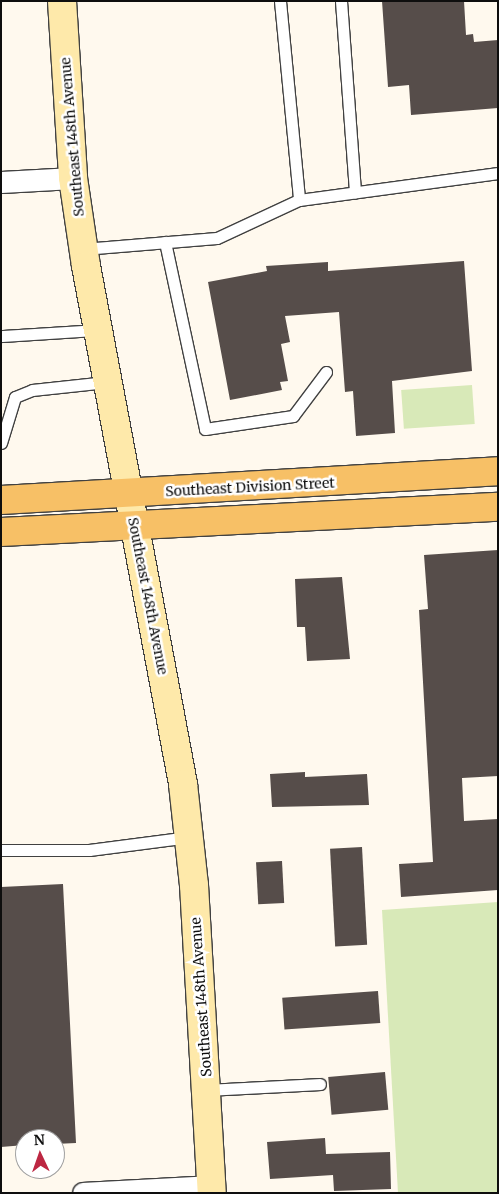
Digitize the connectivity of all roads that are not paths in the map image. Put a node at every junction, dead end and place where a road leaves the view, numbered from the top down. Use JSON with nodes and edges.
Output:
{"nodes":[{"id":1,"x":62,"y":1,"type":"edge"},
{"id":2,"x":280,"y":1,"type":"edge"},
{"id":3,"x":341,"y":1,"type":"edge"},
{"id":4,"x":498,"y":173,"type":"edge"},
{"id":5,"x":73,"y":178,"type":"junction"},
{"id":6,"x":1,"y":182,"type":"edge"},
{"id":7,"x":356,"y":192,"type":"junction"},
{"id":8,"x":299,"y":200,"type":"junction"},
{"id":9,"x":165,"y":242,"type":"junction"},
{"id":10,"x":84,"y":249,"type":"junction"},
{"id":11,"x":97,"y":330,"type":"junction"},
{"id":12,"x":1,"y":336,"type":"edge"},
{"id":13,"x":326,"y":372,"type":"dead end"},
{"id":14,"x":107,"y":382,"type":"junction"},
{"id":15,"x":1,"y":443,"type":"edge"},
{"id":16,"x":498,"y":471,"type":"edge"},
{"id":17,"x":129,"y":493,"type":"junction"},
{"id":18,"x":1,"y":500,"type":"edge"},
{"id":19,"x":498,"y":507,"type":"edge"},
{"id":20,"x":134,"y":526,"type":"junction"},
{"id":21,"x":1,"y":532,"type":"edge"},
{"id":22,"x":189,"y":837,"type":"junction"},
{"id":23,"x":1,"y":850,"type":"edge"},
{"id":24,"x":320,"y":1084,"type":"dead end"},
{"id":25,"x":207,"y":1090,"type":"junction"},
{"id":26,"x":212,"y":1189,"type":"edge"},
{"id":27,"x":83,"y":1193,"type":"edge"}],
"edges":[{"from":1,"to":5,"type":"main road","name":"Southeast 148th Avenue"},
{"from":2,"to":8,"type":"lane"},
{"from":3,"to":7,"type":"lane"},
{"from":4,"to":7,"type":"lane"},
{"from":5,"to":6,"type":"street"},
{"from":5,"to":10,"type":"main road","name":"Southeast 148th Avenue"},
{"from":7,"to":8,"type":"lane"},
{"from":8,"to":9,"type":"lane"},
{"from":9,"to":10,"type":"lane"},
{"from":9,"to":13,"type":"lane"},
{"from":10,"to":11,"type":"main road","name":"Southeast 148th Avenue"},
{"from":11,"to":12,"type":"lane"},
{"from":11,"to":14,"type":"main road","name":"Southeast 148th Avenue"},
{"from":14,"to":15,"type":"lane"},
{"from":14,"to":17,"type":"main road","name":"Southeast 148th Avenue"},
{"from":16,"to":17,"type":"main road","name":"Southeast Division Street"},
{"from":17,"to":18,"type":"main road","name":"Southeast Division Street"},
{"from":17,"to":20,"type":"main road","name":"Southeast 148th Avenue"},
{"from":19,"to":20,"type":"main road"},
{"from":20,"to":21,"type":"main road"},
{"from":20,"to":22,"type":"main road","name":"Southeast 148th Avenue"},
{"from":22,"to":23,"type":"lane"},
{"from":22,"to":25,"type":"main road","name":"Southeast 148th Avenue"},
{"from":24,"to":25,"type":"lane"},
{"from":25,"to":26,"type":"main road","name":"Southeast 148th Avenue"},
{"from":26,"to":27,"type":"street"}]}
